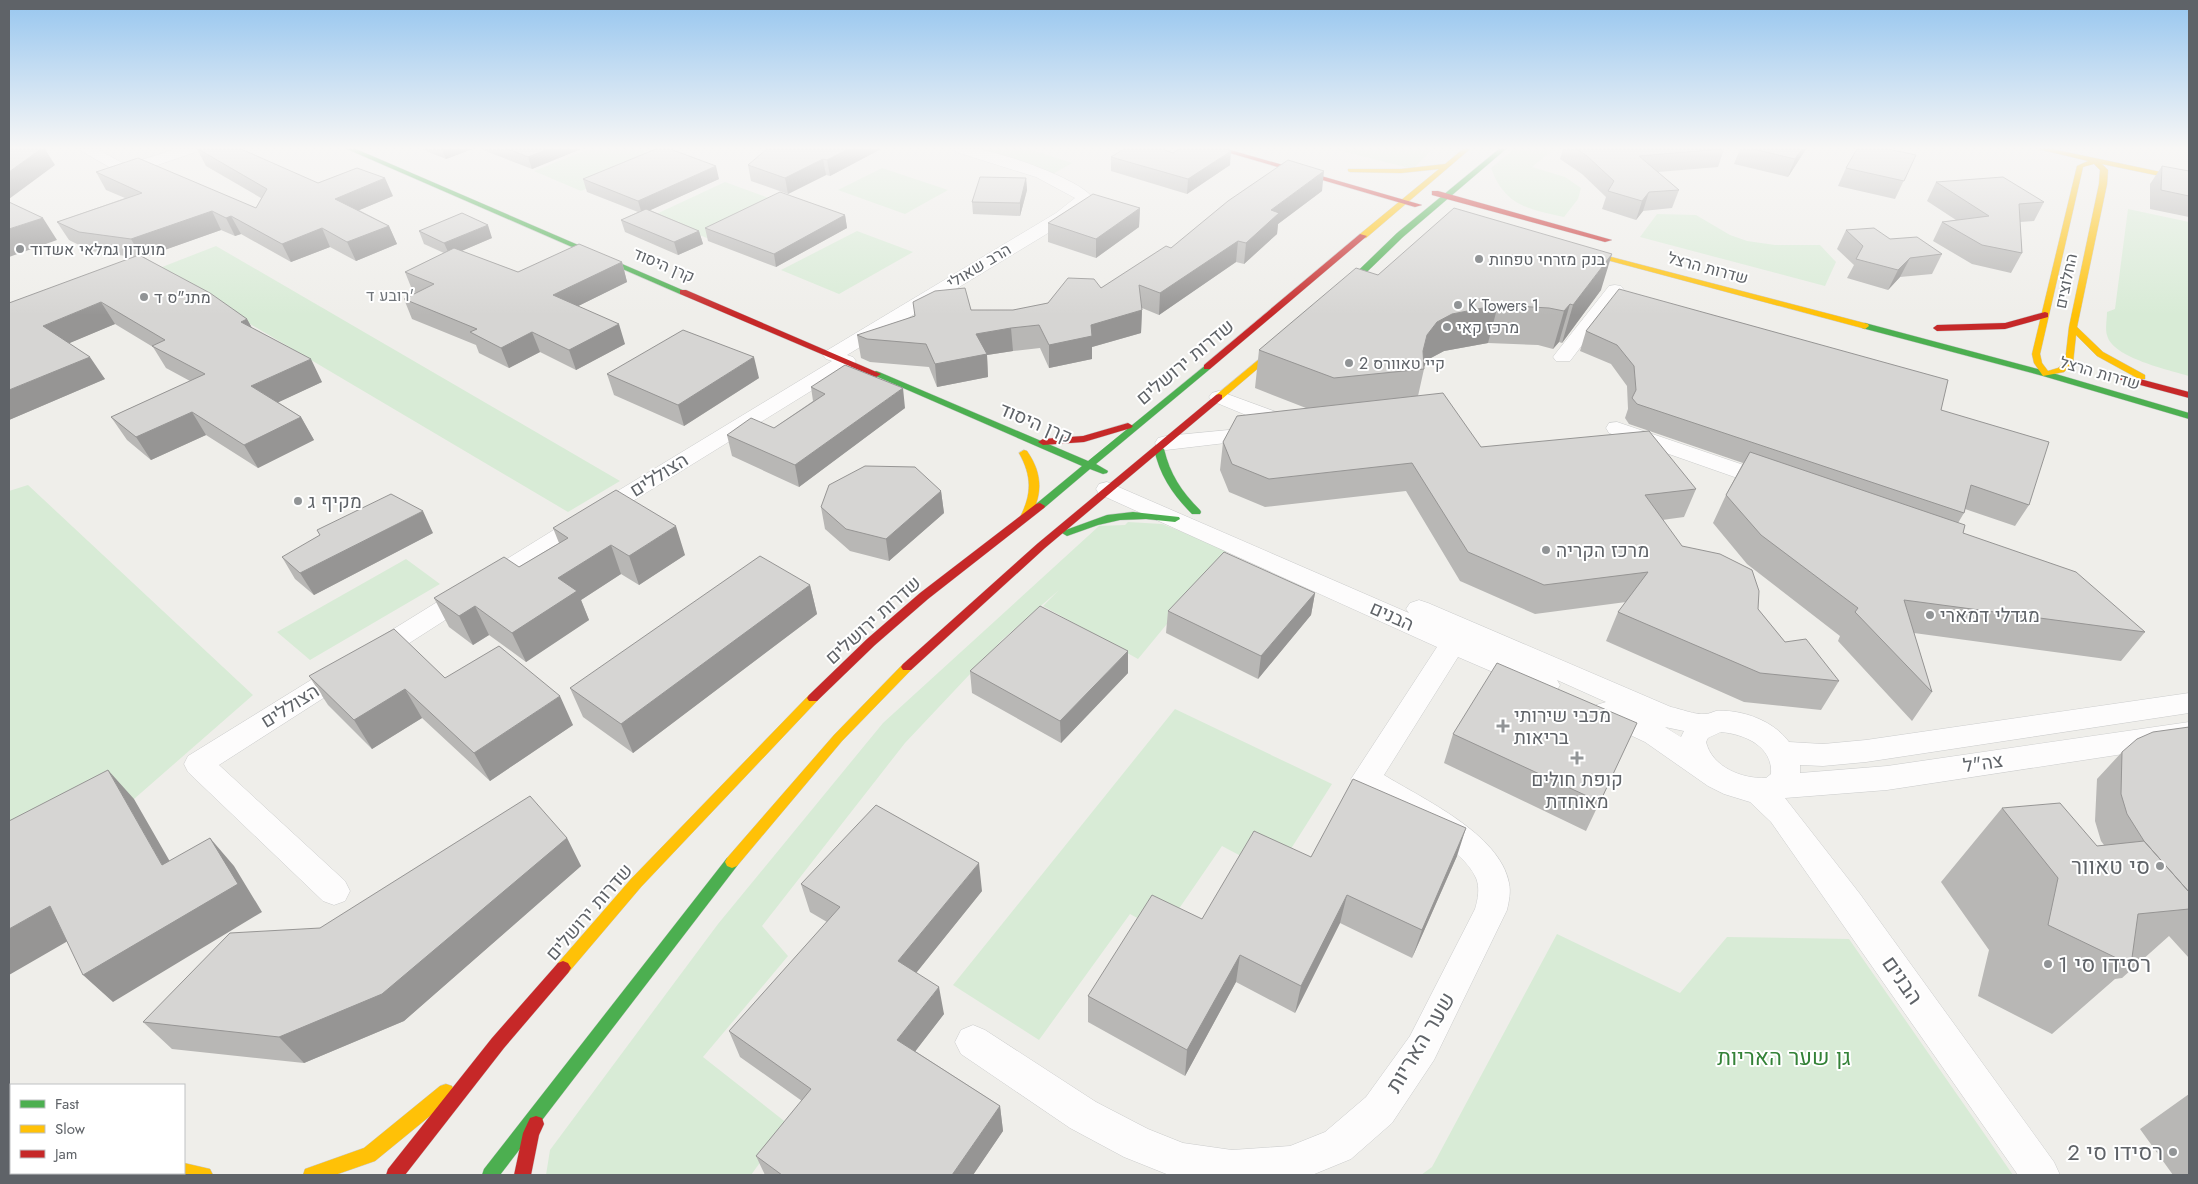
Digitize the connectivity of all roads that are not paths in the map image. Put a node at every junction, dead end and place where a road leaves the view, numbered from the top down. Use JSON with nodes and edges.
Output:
{"nodes":[{"id":1,"x":479,"y":204,"type":"edge"},
{"id":2,"x":1077,"y":204,"type":"edge"},
{"id":3,"x":1402,"y":204,"type":"edge"},
{"id":4,"x":1414,"y":204,"type":"edge"},
{"id":5,"x":1437,"y":204,"type":"edge"},
{"id":6,"x":1476,"y":204,"type":"edge"},
{"id":7,"x":1501,"y":204,"type":"edge"},
{"id":8,"x":2071,"y":204,"type":"edge"},
{"id":9,"x":2099,"y":204,"type":"edge"},
{"id":10,"x":1432,"y":209,"type":"junction"},
{"id":11,"x":1444,"y":213,"type":"dead end"},
{"id":12,"x":1518,"y":216,"type":"junction"},
{"id":13,"x":1428,"y":227,"type":"dead end"},
{"id":14,"x":1400,"y":235,"type":"junction"},
{"id":15,"x":1623,"y":244,"type":"dead end"},
{"id":16,"x":1565,"y":246,"type":"edge"},
{"id":17,"x":1615,"y":290,"type":"dead end"},
{"id":18,"x":1330,"y":303,"type":"edge"},
{"id":19,"x":2045,"y":315,"type":"junction"},
{"id":20,"x":2073,"y":327,"type":"junction"},
{"id":21,"x":1293,"y":334,"type":"edge"},
{"id":22,"x":1975,"y":338,"type":"dead end"},
{"id":23,"x":2024,"y":351,"type":"dead end"},
{"id":24,"x":2036,"y":354,"type":"junction"},
{"id":25,"x":1563,"y":357,"type":"dead end"},
{"id":26,"x":839,"y":358,"type":"junction"},
{"id":27,"x":2074,"y":364,"type":"junction"},
{"id":28,"x":2106,"y":373,"type":"dead end"},
{"id":29,"x":2046,"y":374,"type":"junction"},
{"id":30,"x":2168,"y":389,"type":"junction"},
{"id":31,"x":2189,"y":395,"type":"edge"},
{"id":32,"x":1219,"y":397,"type":"junction"},
{"id":33,"x":938,"y":400,"type":"junction"},
{"id":34,"x":2189,"y":416,"type":"edge"},
{"id":35,"x":1139,"y":422,"type":"junction"},
{"id":36,"x":973,"y":428,"type":"dead end"},
{"id":37,"x":1617,"y":428,"type":"dead end"},
{"id":38,"x":1036,"y":442,"type":"junction"},
{"id":39,"x":1163,"y":446,"type":"junction"},
{"id":40,"x":1010,"y":447,"type":"dead end"},
{"id":41,"x":1024,"y":453,"type":"junction"},
{"id":42,"x":1041,"y":461,"type":"dead end"},
{"id":43,"x":1088,"y":464,"type":"junction"},
{"id":44,"x":1071,"y":474,"type":"junction"},
{"id":45,"x":1104,"y":484,"type":"junction"},
{"id":46,"x":1793,"y":490,"type":"edge"},
{"id":47,"x":1186,"y":516,"type":"junction"},
{"id":48,"x":1021,"y":522,"type":"junction"},
{"id":49,"x":1041,"y":546,"type":"junction"},
{"id":50,"x":1453,"y":643,"type":"junction"},
{"id":51,"x":2189,"y":703,"type":"edge"},
{"id":52,"x":1704,"y":726,"type":"junction"},
{"id":53,"x":2189,"y":733,"type":"edge"},
{"id":54,"x":1782,"y":753,"type":"junction"},
{"id":55,"x":1703,"y":767,"type":"junction"},
{"id":56,"x":1767,"y":789,"type":"junction"},
{"id":57,"x":334,"y":891,"type":"dead end"},
{"id":58,"x":972,"y":1042,"type":"dead end"},
{"id":59,"x":498,"y":1043,"type":"junction"},
{"id":60,"x":560,"y":1081,"type":"junction"},
{"id":61,"x":185,"y":1172,"type":"edge"},
{"id":62,"x":204,"y":1175,"type":"edge"},
{"id":63,"x":310,"y":1175,"type":"edge"},
{"id":64,"x":394,"y":1175,"type":"edge"},
{"id":65,"x":490,"y":1175,"type":"edge"},
{"id":66,"x":522,"y":1175,"type":"edge"},
{"id":67,"x":2041,"y":1175,"type":"edge"}],
"edges":[{"from":1,"to":26,"type":"main road","name":"קרן היסוד"},
{"from":2,"to":26,"type":"street","name":"הרב שאולי"},
{"from":3,"to":35,"type":"main road","name":"שדרות ירושלים"},
{"from":4,"to":10,"type":"main road"},
{"from":5,"to":10,"type":"main road"},
{"from":6,"to":12,"type":"main road"},
{"from":7,"to":12,"type":"main road"},
{"from":8,"to":19,"type":"main road","name":"החלוצים"},
{"from":9,"to":20,"type":"main road","name":"החלוצים"},
{"from":10,"to":11,"type":"main road"},
{"from":10,"to":14,"type":"main road"},
{"from":12,"to":15,"type":"main road"},
{"from":13,"to":14,"type":"main road"},
{"from":14,"to":18,"type":"main road"},
{"from":16,"to":29,"type":"main road","name":"שדרות הרצל"},
{"from":17,"to":25,"type":"street"},
{"from":19,"to":22,"type":"main road"},
{"from":19,"to":24,"type":"main road","name":"החלוצים"},
{"from":20,"to":27,"type":"main road","name":"החלוצים"},
{"from":20,"to":30,"type":"main road"},
{"from":21,"to":32,"type":"main road"},
{"from":23,"to":24,"type":"main road","name":"שדרות הרצל"},
{"from":24,"to":27,"type":"main road","name":"שדרות הרצל"},
{"from":24,"to":29,"type":"main road"},
{"from":26,"to":33,"type":"main road","name":"קרן היסוד"},
{"from":26,"to":57,"type":"street","name":"הצוללים"},
{"from":27,"to":29,"type":"main road"},
{"from":28,"to":30,"type":"main road","name":"שדרות הרצל"},
{"from":29,"to":34,"type":"main road","name":"שדרות הרצל"},
{"from":30,"to":31,"type":"main road","name":"שדרות הרצל"},
{"from":32,"to":39,"type":"main road"},
{"from":32,"to":39,"type":"street"},
{"from":33,"to":36,"type":"main road","name":"קרן היסוד"},
{"from":33,"to":38,"type":"main road","name":"קרן היסוד"},
{"from":35,"to":38,"type":"main road"},
{"from":35,"to":43,"type":"main road","name":"שדרות ירושלים"},
{"from":37,"to":46,"type":"street"},
{"from":38,"to":43,"type":"main road","name":"קרן היסוד"},
{"from":39,"to":45,"type":"main road"},
{"from":39,"to":47,"type":"main road"},
{"from":40,"to":41,"type":"main road","name":"קרן היסוד"},
{"from":41,"to":42,"type":"main road","name":"קרן היסוד"},
{"from":41,"to":48,"type":"main road"},
{"from":43,"to":44,"type":"main road","name":"שדרות ירושלים"},
{"from":43,"to":45,"type":"main road","name":"קרן היסוד"},
{"from":44,"to":45,"type":"main road","name":"הבנים"},
{"from":44,"to":48,"type":"main road","name":"שדרות ירושלים"},
{"from":45,"to":47,"type":"street","name":"הבנים"},
{"from":45,"to":49,"type":"main road"},
{"from":47,"to":49,"type":"main road"},
{"from":47,"to":50,"type":"street","name":"הבנים"},
{"from":47,"to":52,"type":"street","name":"הבנים"},
{"from":48,"to":59,"type":"main road","name":"שדרות ירושלים"},
{"from":49,"to":60,"type":"main road"},
{"from":50,"to":55,"type":"street","name":"הבנים"},
{"from":50,"to":58,"type":"street","name":"שער האריות"},
{"from":51,"to":54,"type":"street","name":"צה\"ל"},
{"from":52,"to":54,"type":"street"},
{"from":52,"to":55,"type":"street"},
{"from":53,"to":56,"type":"street","name":"צה\"ל"},
{"from":54,"to":56,"type":"street"},
{"from":55,"to":56,"type":"street"},
{"from":56,"to":67,"type":"street","name":"הבנים"},
{"from":59,"to":63,"type":"main road"},
{"from":59,"to":64,"type":"main road","name":"שדרות ירושלים"},
{"from":60,"to":65,"type":"main road"},
{"from":60,"to":66,"type":"main road"},
{"from":61,"to":62,"type":"main road"}]}
